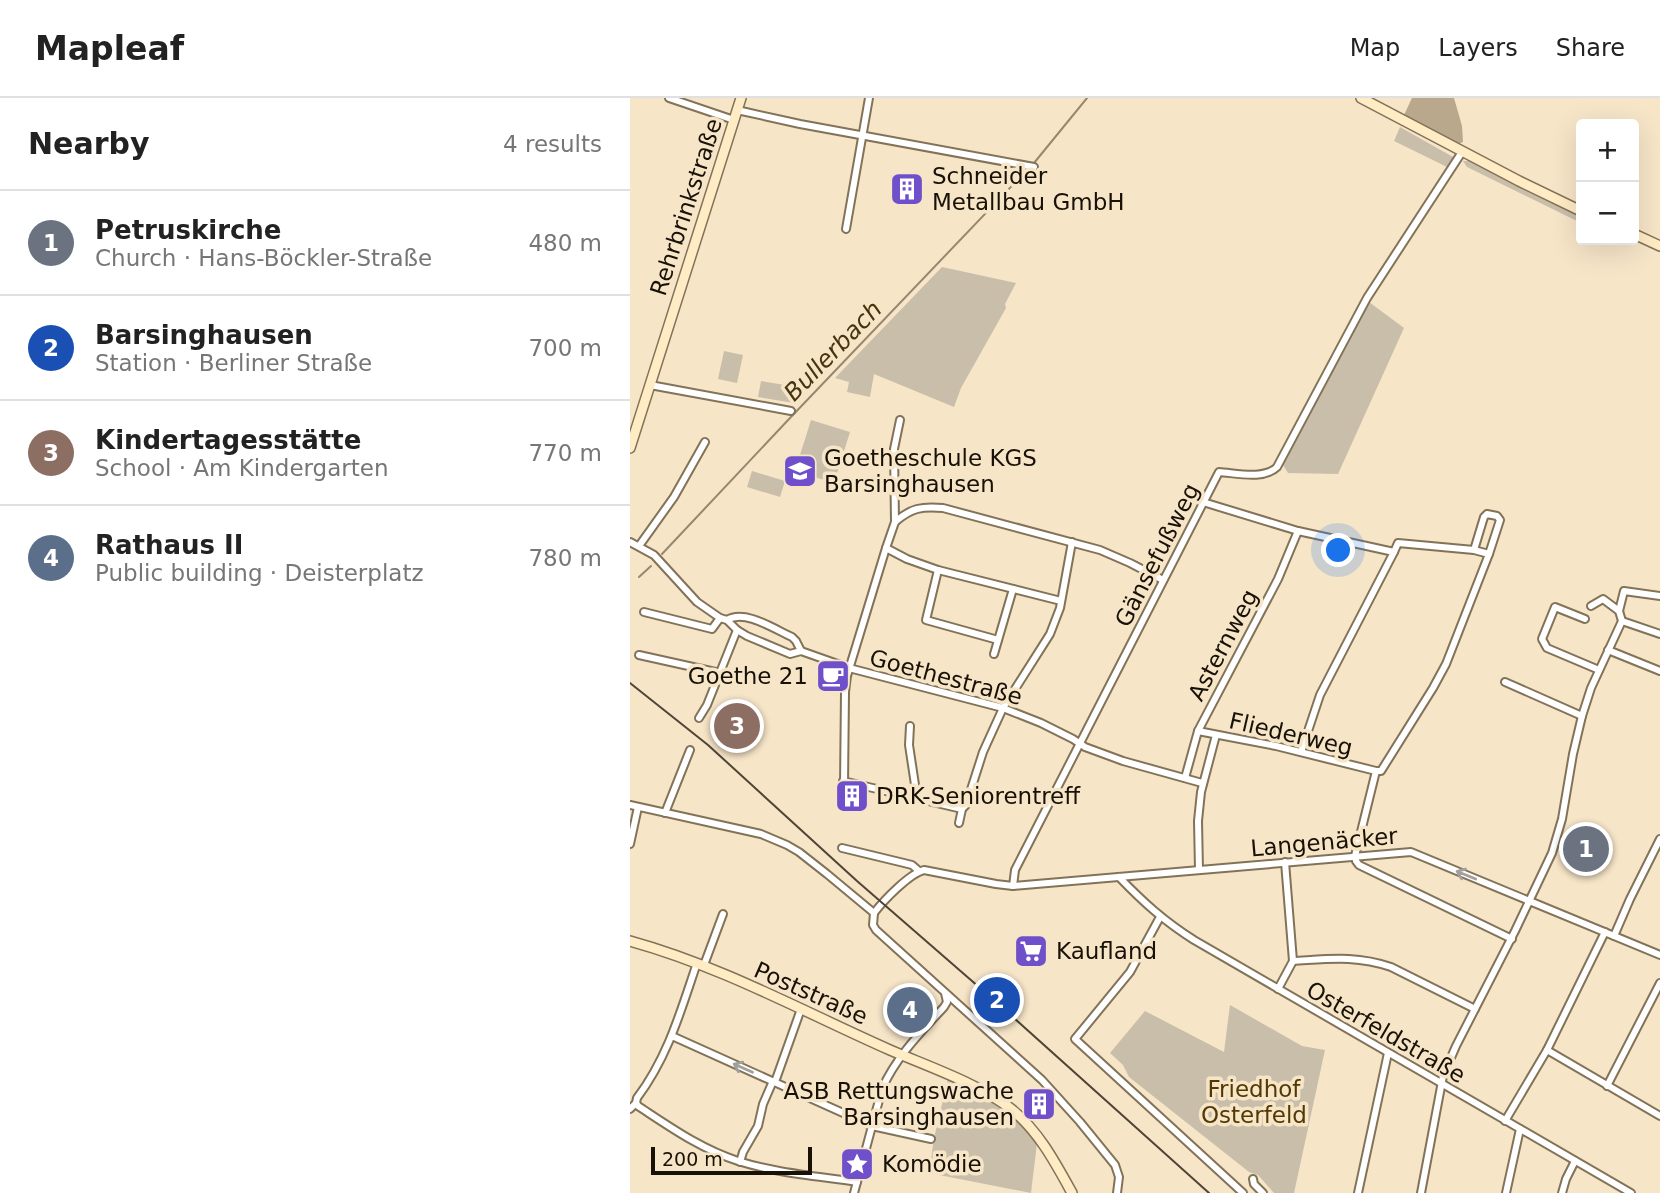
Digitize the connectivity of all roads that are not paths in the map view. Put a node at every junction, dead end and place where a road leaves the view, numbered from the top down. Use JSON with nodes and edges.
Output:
{"nodes":[{"id":1,"x":669,"y":98,"type":"edge"},
{"id":2,"x":741,"y":98,"type":"edge"},
{"id":3,"x":869,"y":98,"type":"edge"},
{"id":4,"x":1361,"y":98,"type":"edge"},
{"id":5,"x":736,"y":115,"type":"junction"},
{"id":6,"x":862,"y":135,"type":"junction"},
{"id":7,"x":1457,"y":159,"type":"junction"},
{"id":8,"x":1034,"y":167,"type":"dead end"},
{"id":9,"x":1576,"y":209,"type":"edge"},
{"id":10,"x":846,"y":229,"type":"dead end"},
{"id":11,"x":1639,"y":236,"type":"edge"},
{"id":12,"x":1660,"y":246,"type":"edge"},
{"id":13,"x":650,"y":385,"type":"junction"},
{"id":14,"x":791,"y":411,"type":"dead end"},
{"id":15,"x":900,"y":420,"type":"dead end"},
{"id":16,"x":705,"y":442,"type":"dead end"},
{"id":17,"x":630,"y":448,"type":"edge"},
{"id":18,"x":1203,"y":502,"type":"junction"},
{"id":19,"x":895,"y":522,"type":"junction"},
{"id":20,"x":1298,"y":531,"type":"junction"},
{"id":21,"x":630,"y":542,"type":"edge"},
{"id":22,"x":1072,"y":542,"type":"junction"},
{"id":23,"x":639,"y":546,"type":"junction"},
{"id":24,"x":886,"y":548,"type":"junction"},
{"id":25,"x":1474,"y":550,"type":"junction"},
{"id":26,"x":1394,"y":552,"type":"junction"},
{"id":27,"x":1489,"y":554,"type":"junction"},
{"id":28,"x":938,"y":570,"type":"junction"},
{"id":29,"x":1163,"y":580,"type":"junction"},
{"id":30,"x":1013,"y":589,"type":"junction"},
{"id":31,"x":1660,"y":596,"type":"edge"},
{"id":32,"x":1061,"y":601,"type":"junction"},
{"id":33,"x":1591,"y":606,"type":"dead end"},
{"id":34,"x":1619,"y":611,"type":"junction"},
{"id":35,"x":644,"y":612,"type":"dead end"},
{"id":36,"x":724,"y":619,"type":"junction"},
{"id":37,"x":1585,"y":619,"type":"dead end"},
{"id":38,"x":1622,"y":621,"type":"junction"},
{"id":39,"x":737,"y":630,"type":"junction"},
{"id":40,"x":1660,"y":634,"type":"edge"},
{"id":41,"x":998,"y":640,"type":"junction"},
{"id":42,"x":1608,"y":650,"type":"junction"},
{"id":43,"x":800,"y":651,"type":"junction"},
{"id":44,"x":994,"y":654,"type":"dead end"},
{"id":45,"x":639,"y":655,"type":"dead end"},
{"id":46,"x":849,"y":668,"type":"junction"},
{"id":47,"x":1599,"y":670,"type":"junction"},
{"id":48,"x":1660,"y":671,"type":"edge"},
{"id":49,"x":720,"y":673,"type":"junction"},
{"id":50,"x":1504,"y":682,"type":"dead end"},
{"id":51,"x":1003,"y":708,"type":"junction"},
{"id":52,"x":1582,"y":716,"type":"junction"},
{"id":53,"x":699,"y":718,"type":"dead end"},
{"id":54,"x":910,"y":726,"type":"dead end"},
{"id":55,"x":1198,"y":731,"type":"junction"},
{"id":56,"x":1216,"y":735,"type":"junction"},
{"id":57,"x":1080,"y":744,"type":"junction"},
{"id":58,"x":690,"y":750,"type":"dead end"},
{"id":59,"x":1301,"y":752,"type":"junction"},
{"id":60,"x":1376,"y":771,"type":"junction"},
{"id":61,"x":1185,"y":778,"type":"junction"},
{"id":62,"x":1202,"y":783,"type":"junction"},
{"id":63,"x":917,"y":798,"type":"junction"},
{"id":64,"x":634,"y":806,"type":"edge"},
{"id":65,"x":962,"y":809,"type":"junction"},
{"id":66,"x":665,"y":813,"type":"junction"},
{"id":67,"x":959,"y":823,"type":"dead end"},
{"id":68,"x":1660,"y":839,"type":"edge"},
{"id":69,"x":630,"y":844,"type":"edge"},
{"id":70,"x":842,"y":848,"type":"dead end"},
{"id":71,"x":1355,"y":856,"type":"junction"},
{"id":72,"x":1285,"y":862,"type":"junction"},
{"id":73,"x":1199,"y":870,"type":"junction"},
{"id":74,"x":919,"y":871,"type":"junction"},
{"id":75,"x":1131,"y":876,"type":"junction"},
{"id":76,"x":1118,"y":877,"type":"junction"},
{"id":77,"x":1013,"y":886,"type":"junction"},
{"id":78,"x":1132,"y":890,"type":"junction"},
{"id":79,"x":1530,"y":901,"type":"junction"},
{"id":80,"x":874,"y":913,"type":"junction"},
{"id":81,"x":723,"y":914,"type":"dead end"},
{"id":82,"x":1160,"y":917,"type":"junction"},
{"id":83,"x":1605,"y":932,"type":"junction"},
{"id":84,"x":1614,"y":936,"type":"junction"},
{"id":85,"x":1512,"y":939,"type":"junction"},
{"id":86,"x":630,"y":941,"type":"edge"},
{"id":87,"x":1660,"y":955,"type":"edge"},
{"id":88,"x":1293,"y":961,"type":"junction"},
{"id":89,"x":700,"y":964,"type":"junction"},
{"id":90,"x":1660,"y":983,"type":"edge"},
{"id":91,"x":1278,"y":989,"type":"junction"},
{"id":92,"x":946,"y":993,"type":"junction"},
{"id":93,"x":801,"y":1009,"type":"junction"},
{"id":94,"x":1475,"y":1009,"type":"junction"},
{"id":95,"x":673,"y":1036,"type":"junction"},
{"id":96,"x":1547,"y":1051,"type":"junction"},
{"id":97,"x":1388,"y":1053,"type":"junction"},
{"id":98,"x":903,"y":1055,"type":"junction"},
{"id":99,"x":774,"y":1082,"type":"junction"},
{"id":100,"x":1442,"y":1084,"type":"junction"},
{"id":101,"x":1607,"y":1086,"type":"junction"},
{"id":102,"x":633,"y":1106,"type":"edge"},
{"id":103,"x":1660,"y":1116,"type":"edge"},
{"id":104,"x":1505,"y":1121,"type":"junction"},
{"id":105,"x":872,"y":1126,"type":"junction"},
{"id":106,"x":1520,"y":1129,"type":"junction"},
{"id":107,"x":931,"y":1139,"type":"dead end"},
{"id":108,"x":1575,"y":1161,"type":"junction"},
{"id":109,"x":740,"y":1162,"type":"junction"},
{"id":110,"x":1253,"y":1179,"type":"dead end"},
{"id":111,"x":857,"y":1182,"type":"junction"},
{"id":112,"x":1617,"y":1189,"type":"edge"},
{"id":113,"x":854,"y":1193,"type":"edge"},
{"id":114,"x":1072,"y":1193,"type":"edge"},
{"id":115,"x":1116,"y":1193,"type":"edge"},
{"id":116,"x":1243,"y":1193,"type":"edge"},
{"id":117,"x":1263,"y":1193,"type":"edge"},
{"id":118,"x":1358,"y":1193,"type":"edge"},
{"id":119,"x":1421,"y":1193,"type":"edge"},
{"id":120,"x":1506,"y":1193,"type":"edge"},
{"id":121,"x":1562,"y":1193,"type":"edge"},
{"id":122,"x":1631,"y":1193,"type":"edge"}],
"edges":[{"from":1,"to":5,"type":"street"},
{"from":2,"to":5,"type":"main road","name":"Rehrbrinkstraße"},
{"from":3,"to":6,"type":"street"},
{"from":4,"to":7,"type":"main road"},
{"from":5,"to":6,"type":"street"},
{"from":5,"to":13,"type":"main road","name":"Rehrbrinkstraße"},
{"from":6,"to":8,"type":"street"},
{"from":6,"to":10,"type":"street"},
{"from":7,"to":9,"type":"main road"},
{"from":7,"to":18,"type":"street","name":"Gänsefußweg"},
{"from":11,"to":12,"type":"main road"},
{"from":13,"to":14,"type":"street"},
{"from":13,"to":17,"type":"main road","name":"Rehrbrinkstraße"},
{"from":15,"to":19,"type":"street"},
{"from":16,"to":23,"type":"street"},
{"from":18,"to":20,"type":"street"},
{"from":18,"to":29,"type":"street","name":"Gänsefußweg"},
{"from":19,"to":22,"type":"street"},
{"from":19,"to":24,"type":"street"},
{"from":20,"to":26,"type":"street"},
{"from":20,"to":55,"type":"street","name":"Asternweg"},
{"from":21,"to":23,"type":"street","name":"Goethestraße"},
{"from":22,"to":29,"type":"street"},
{"from":22,"to":32,"type":"street"},
{"from":23,"to":36,"type":"street","name":"Goethestraße"},
{"from":24,"to":28,"type":"street"},
{"from":24,"to":46,"type":"street"},
{"from":25,"to":26,"type":"street"},
{"from":25,"to":27,"type":"street"},
{"from":25,"to":27,"type":"street"},
{"from":26,"to":59,"type":"street"},
{"from":27,"to":60,"type":"street"},
{"from":28,"to":30,"type":"street"},
{"from":28,"to":41,"type":"street"},
{"from":29,"to":57,"type":"street","name":"Gänsefußweg"},
{"from":30,"to":32,"type":"street"},
{"from":30,"to":41,"type":"street"},
{"from":31,"to":34,"type":"street"},
{"from":32,"to":51,"type":"street"},
{"from":33,"to":34,"type":"street"},
{"from":34,"to":38,"type":"street"},
{"from":35,"to":36,"type":"street"},
{"from":36,"to":39,"type":"street","name":"Goethestraße"},
{"from":36,"to":43,"type":"street","name":"Goethestraße"},
{"from":37,"to":47,"type":"street"},
{"from":38,"to":40,"type":"street"},
{"from":38,"to":42,"type":"street"},
{"from":39,"to":43,"type":"street","name":"Goethestraße"},
{"from":39,"to":49,"type":"street"},
{"from":41,"to":44,"type":"street"},
{"from":42,"to":47,"type":"street"},
{"from":42,"to":48,"type":"street"},
{"from":43,"to":46,"type":"street","name":"Goethestraße"},
{"from":45,"to":49,"type":"street"},
{"from":46,"to":51,"type":"street","name":"Goethestraße"},
{"from":46,"to":63,"type":"street"},
{"from":47,"to":52,"type":"street"},
{"from":49,"to":53,"type":"street"},
{"from":50,"to":52,"type":"street"},
{"from":51,"to":57,"type":"street","name":"Goethestraße"},
{"from":51,"to":65,"type":"street"},
{"from":52,"to":79,"type":"street"},
{"from":54,"to":63,"type":"street"},
{"from":55,"to":56,"type":"street","name":"Fliederweg"},
{"from":55,"to":61,"type":"street","name":"Asternweg"},
{"from":56,"to":59,"type":"street","name":"Fliederweg"},
{"from":56,"to":62,"type":"street"},
{"from":57,"to":61,"type":"street","name":"Goethestraße"},
{"from":57,"to":77,"type":"street","name":"Gänsefußweg"},
{"from":58,"to":66,"type":"street"},
{"from":59,"to":60,"type":"street","name":"Fliederweg"},
{"from":60,"to":71,"type":"street"},
{"from":61,"to":62,"type":"street","name":"Goethestraße"},
{"from":62,"to":73,"type":"street"},
{"from":63,"to":65,"type":"street"},
{"from":64,"to":66,"type":"street"},
{"from":64,"to":69,"type":"street"},
{"from":65,"to":67,"type":"street"},
{"from":66,"to":80,"type":"street"},
{"from":68,"to":84,"type":"street"},
{"from":70,"to":74,"type":"street","name":"Langenäcker"},
{"from":71,"to":72,"type":"street","name":"Langenäcker"},
{"from":79,"to":71,"type":"street","name":"Langenäcker","one_way":true},
{"from":71,"to":85,"type":"street"},
{"from":72,"to":73,"type":"street","name":"Langenäcker"},
{"from":72,"to":88,"type":"street"},
{"from":73,"to":75,"type":"street","name":"Langenäcker"},
{"from":74,"to":77,"type":"street","name":"Langenäcker"},
{"from":74,"to":80,"type":"street"},
{"from":75,"to":76,"type":"street","name":"Langenäcker"},
{"from":75,"to":78,"type":"street"},
{"from":76,"to":77,"type":"street","name":"Langenäcker"},
{"from":76,"to":78,"type":"street","name":"Osterfeldstraße"},
{"from":78,"to":82,"type":"street","name":"Osterfeldstraße"},
{"from":79,"to":83,"type":"street","name":"Langenäcker"},
{"from":79,"to":85,"type":"street"},
{"from":80,"to":92,"type":"street"},
{"from":81,"to":89,"type":"street"},
{"from":82,"to":91,"type":"street","name":"Osterfeldstraße"},
{"from":82,"to":116,"type":"street"},
{"from":83,"to":84,"type":"street","name":"Langenäcker"},
{"from":83,"to":96,"type":"street"},
{"from":84,"to":87,"type":"street","name":"Langenäcker"},
{"from":85,"to":94,"type":"street"},
{"from":86,"to":89,"type":"main road","name":"Poststraße"},
{"from":88,"to":91,"type":"street"},
{"from":88,"to":94,"type":"street"},
{"from":89,"to":93,"type":"main road","name":"Poststraße"},
{"from":89,"to":95,"type":"street"},
{"from":90,"to":101,"type":"street"},
{"from":91,"to":97,"type":"street","name":"Osterfeldstraße"},
{"from":92,"to":98,"type":"street"},
{"from":92,"to":115,"type":"street"},
{"from":93,"to":98,"type":"main road","name":"Poststraße"},
{"from":93,"to":99,"type":"street"},
{"from":94,"to":100,"type":"street"},
{"from":99,"to":95,"type":"street","one_way":true},
{"from":95,"to":102,"type":"street"},
{"from":96,"to":101,"type":"street"},
{"from":96,"to":104,"type":"street"},
{"from":97,"to":100,"type":"street","name":"Osterfeldstraße"},
{"from":97,"to":118,"type":"street"},
{"from":98,"to":105,"type":"street"},
{"from":98,"to":114,"type":"main road","name":"Poststraße"},
{"from":99,"to":105,"type":"street"},
{"from":99,"to":109,"type":"street"},
{"from":100,"to":104,"type":"street","name":"Osterfeldstraße"},
{"from":100,"to":119,"type":"street"},
{"from":101,"to":103,"type":"street"},
{"from":102,"to":109,"type":"street"},
{"from":104,"to":106,"type":"street","name":"Osterfeldstraße"},
{"from":105,"to":107,"type":"street"},
{"from":105,"to":111,"type":"street"},
{"from":106,"to":108,"type":"street","name":"Osterfeldstraße"},
{"from":106,"to":120,"type":"street"},
{"from":108,"to":112,"type":"street","name":"Osterfeldstraße"},
{"from":108,"to":121,"type":"street"},
{"from":109,"to":111,"type":"street"},
{"from":110,"to":117,"type":"street"},
{"from":111,"to":113,"type":"street"},
{"from":112,"to":122,"type":"street","name":"Osterfeldstraße"}]}
